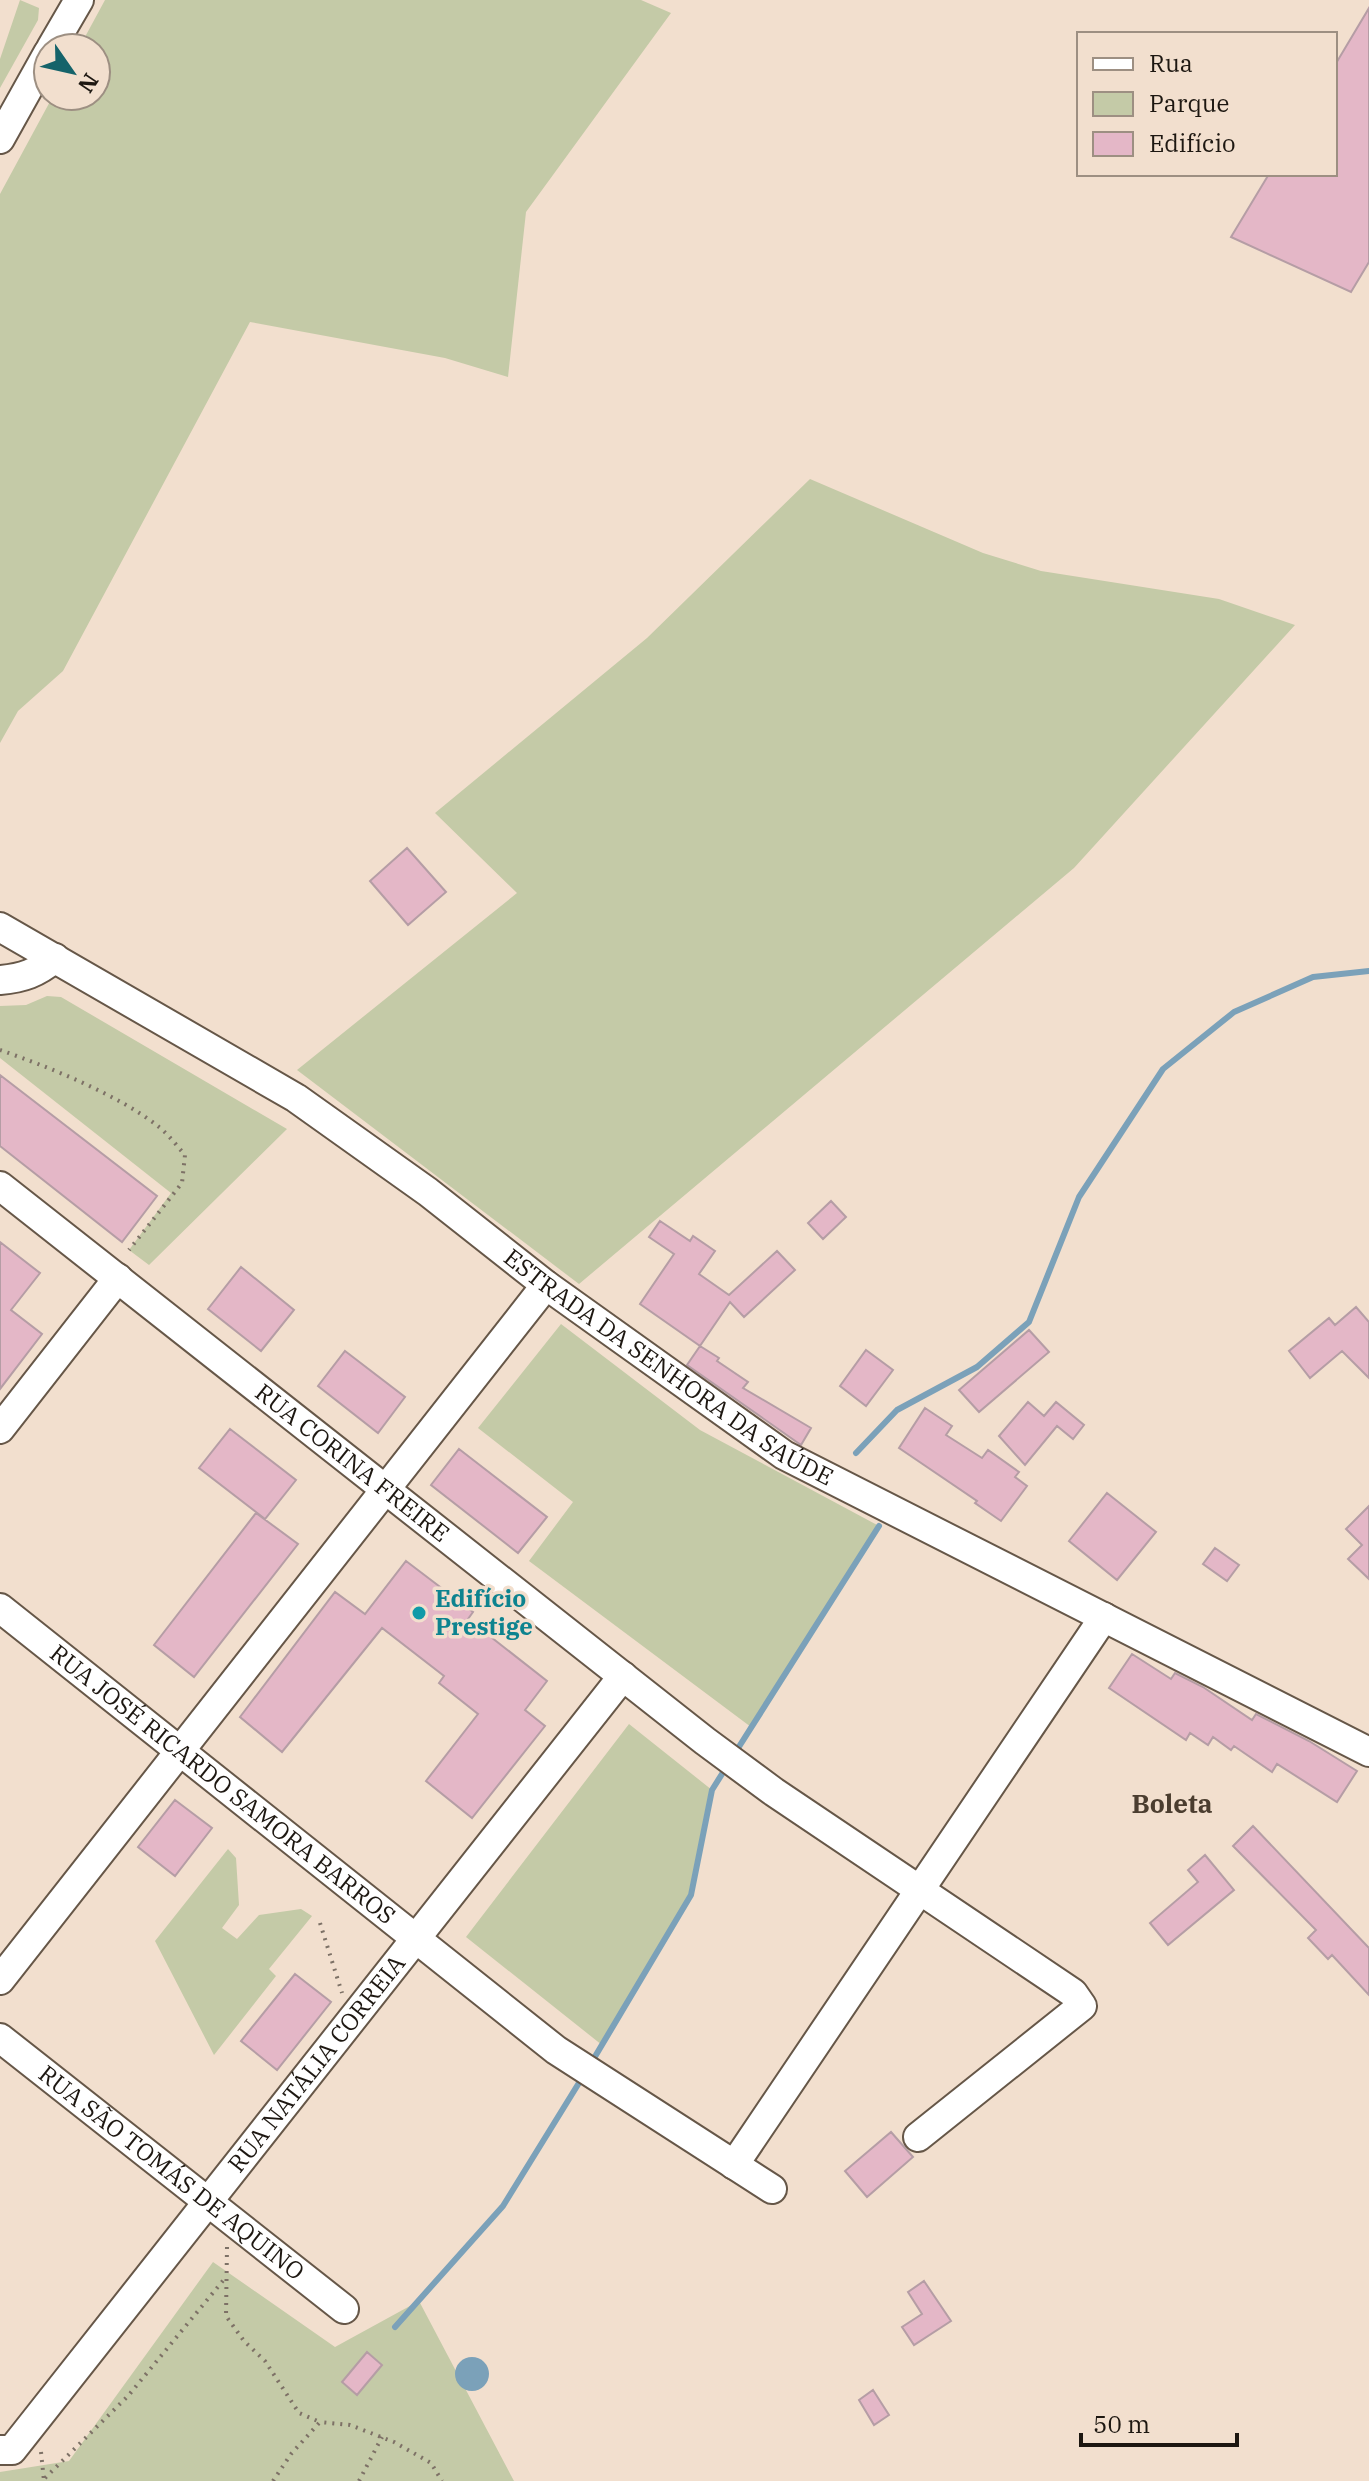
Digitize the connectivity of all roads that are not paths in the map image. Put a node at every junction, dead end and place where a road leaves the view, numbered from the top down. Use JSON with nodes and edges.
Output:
{"nodes":[{"id":1,"x":79,"y":0,"type":"edge"},
{"id":2,"x":60,"y":32,"type":"edge"},
{"id":3,"x":32,"y":81,"type":"edge"},
{"id":4,"x":0,"y":139,"type":"edge"},
{"id":5,"x":0,"y":927,"type":"edge"},
{"id":6,"x":55,"y":958,"type":"junction"},
{"id":7,"x":0,"y":980,"type":"edge"},
{"id":8,"x":0,"y":1186,"type":"edge"},
{"id":9,"x":118,"y":1278,"type":"junction"},
{"id":10,"x":546,"y":1285,"type":"junction"},
{"id":11,"x":0,"y":1429,"type":"edge"},
{"id":12,"x":386,"y":1489,"type":"junction"},
{"id":13,"x":0,"y":1608,"type":"edge"},
{"id":14,"x":1104,"y":1617,"type":"junction"},
{"id":15,"x":623,"y":1676,"type":"junction"},
{"id":16,"x":181,"y":1750,"type":"junction"},
{"id":17,"x":1369,"y":1752,"type":"edge"},
{"id":18,"x":919,"y":1890,"type":"junction"},
{"id":19,"x":416,"y":1939,"type":"junction"},
{"id":20,"x":0,"y":1980,"type":"edge"},
{"id":21,"x":0,"y":2038,"type":"edge"},
{"id":22,"x":918,"y":2137,"type":"dead end"},
{"id":23,"x":734,"y":2165,"type":"junction"},
{"id":24,"x":772,"y":2189,"type":"dead end"},
{"id":25,"x":209,"y":2202,"type":"junction"},
{"id":26,"x":344,"y":2309,"type":"dead end"},
{"id":27,"x":6,"y":2450,"type":"edge"}],
"edges":[{"from":1,"to":2,"type":"street"},
{"from":3,"to":4,"type":"street"},
{"from":5,"to":6,"type":"street","name":"ESTRADA DA SENHORA DA SAÚDE"},
{"from":6,"to":7,"type":"street"},
{"from":6,"to":10,"type":"street","name":"ESTRADA DA SENHORA DA SAÚDE"},
{"from":8,"to":9,"type":"street","name":"RUA CORINA FREIRE"},
{"from":9,"to":11,"type":"street"},
{"from":9,"to":12,"type":"street","name":"RUA CORINA FREIRE"},
{"from":10,"to":12,"type":"street"},
{"from":10,"to":14,"type":"street","name":"ESTRADA DA SENHORA DA SAÚDE"},
{"from":12,"to":15,"type":"street","name":"RUA CORINA FREIRE"},
{"from":12,"to":16,"type":"street"},
{"from":13,"to":16,"type":"street","name":"RUA JOSÉ RICARDO SAMORA BARROS"},
{"from":14,"to":17,"type":"street","name":"ESTRADA DA SENHORA DA SAÚDE"},
{"from":14,"to":18,"type":"street"},
{"from":15,"to":18,"type":"street","name":"RUA CORINA FREIRE"},
{"from":15,"to":19,"type":"street","name":"RUA NATÁLIA CORREIA"},
{"from":16,"to":19,"type":"street","name":"RUA JOSÉ RICARDO SAMORA BARROS"},
{"from":16,"to":20,"type":"street"},
{"from":18,"to":22,"type":"street","name":"RUA CORINA FREIRE"},
{"from":18,"to":23,"type":"street"},
{"from":19,"to":23,"type":"street","name":"RUA JOSÉ RICARDO SAMORA BARROS"},
{"from":19,"to":25,"type":"street","name":"RUA NATÁLIA CORREIA"},
{"from":21,"to":25,"type":"street","name":"RUA SÃO TOMÁS DE AQUINO"},
{"from":23,"to":24,"type":"street","name":"RUA JOSÉ RICARDO SAMORA BARROS"},
{"from":25,"to":26,"type":"street","name":"RUA SÃO TOMÁS DE AQUINO"},
{"from":25,"to":27,"type":"street","name":"RUA NATÁLIA CORREIA"}]}
